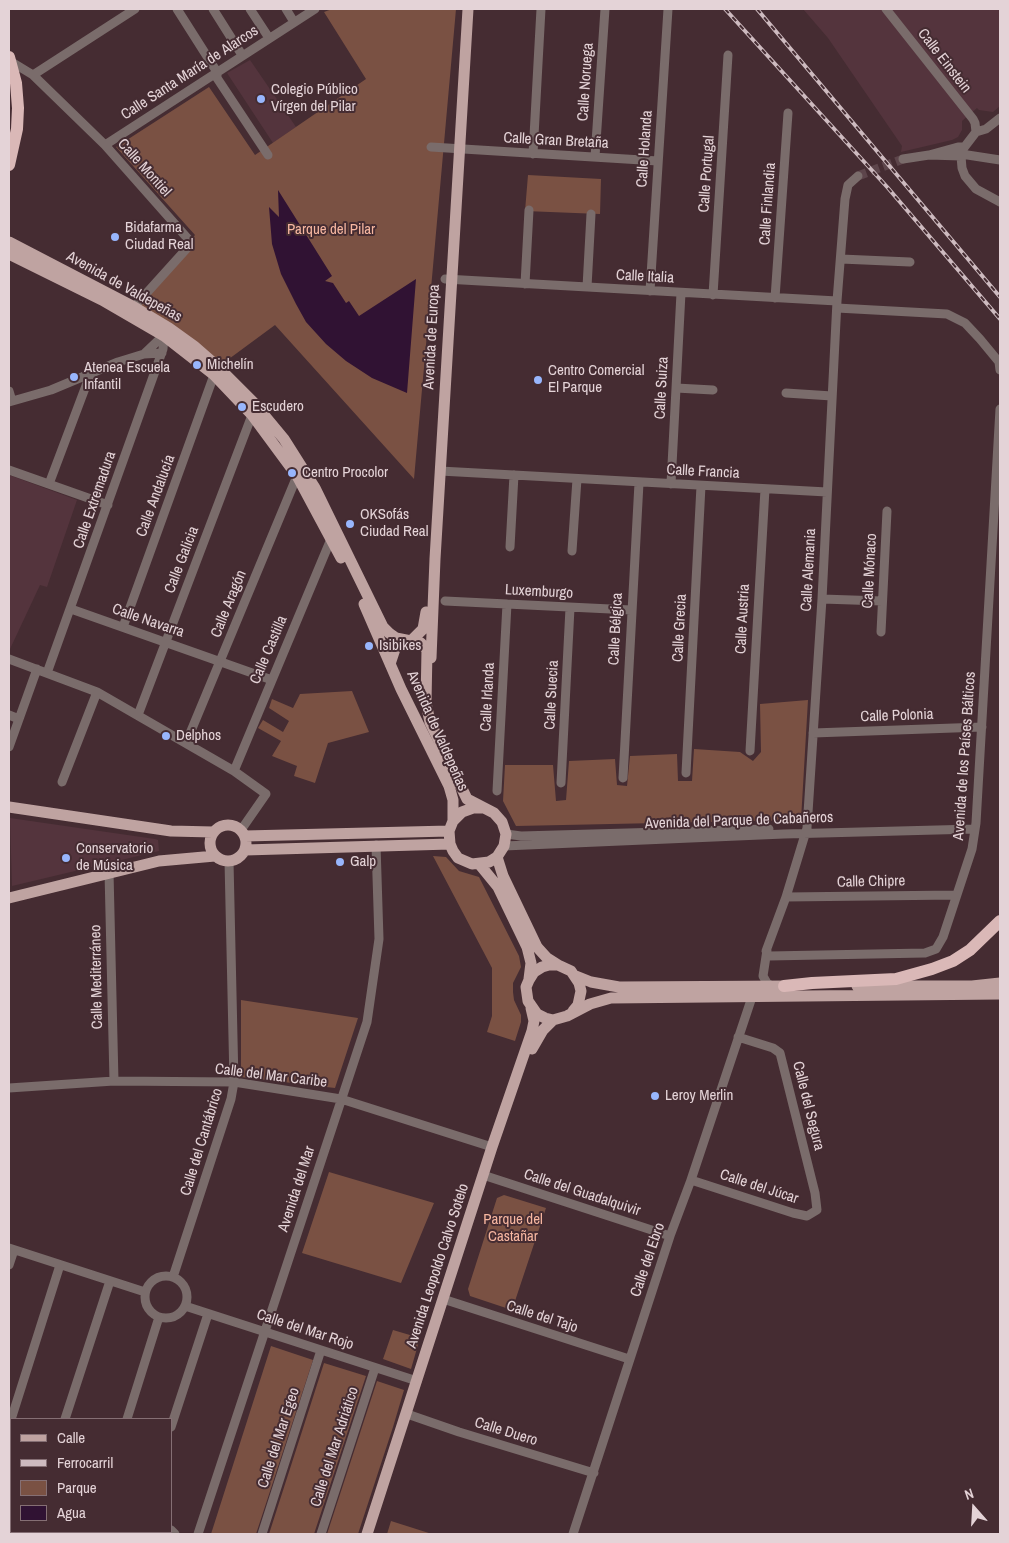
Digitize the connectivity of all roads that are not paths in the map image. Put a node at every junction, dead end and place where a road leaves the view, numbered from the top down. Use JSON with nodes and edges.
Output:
{"nodes":[{"id":1,"x":135,"y":9,"type":"edge"},
{"id":2,"x":177,"y":9,"type":"edge"},
{"id":3,"x":213,"y":9,"type":"edge"},
{"id":4,"x":250,"y":9,"type":"edge"},
{"id":5,"x":286,"y":9,"type":"edge"},
{"id":6,"x":315,"y":9,"type":"edge"},
{"id":7,"x":460,"y":9,"type":"edge"},
{"id":8,"x":468,"y":9,"type":"edge"},
{"id":9,"x":541,"y":9,"type":"edge"},
{"id":10,"x":605,"y":9,"type":"edge"},
{"id":11,"x":668,"y":9,"type":"edge"},
{"id":12,"x":886,"y":9,"type":"edge"},
{"id":13,"x":294,"y":22,"type":"junction"},
{"id":14,"x":269,"y":38,"type":"junction"},
{"id":15,"x":242,"y":55,"type":"junction"},
{"id":16,"x":728,"y":55,"type":"dead end"},
{"id":17,"x":10,"y":59,"type":"edge"},
{"id":18,"x":217,"y":72,"type":"junction"},
{"id":19,"x":33,"y":75,"type":"junction"},
{"id":20,"x":9,"y":76,"type":"edge"},
{"id":21,"x":788,"y":113,"type":"dead end"},
{"id":22,"x":1000,"y":118,"type":"edge"},
{"id":23,"x":976,"y":132,"type":"junction"},
{"id":24,"x":9,"y":142,"type":"edge"},
{"id":25,"x":104,"y":145,"type":"junction"},
{"id":26,"x":431,"y":147,"type":"dead end"},
{"id":27,"x":456,"y":150,"type":"junction"},
{"id":28,"x":962,"y":152,"type":"junction"},
{"id":29,"x":533,"y":154,"type":"junction"},
{"id":30,"x":268,"y":155,"type":"dead end"},
{"id":31,"x":595,"y":157,"type":"junction"},
{"id":32,"x":903,"y":159,"type":"tunnel mouth"},
{"id":33,"x":1000,"y":160,"type":"edge"},
{"id":34,"x":658,"y":161,"type":"junction"},
{"id":35,"x":9,"y":165,"type":"edge"},
{"id":36,"x":858,"y":176,"type":"tunnel mouth"},
{"id":37,"x":1000,"y":202,"type":"edge"},
{"id":38,"x":529,"y":210,"type":"dead end"},
{"id":39,"x":592,"y":214,"type":"dead end"},
{"id":40,"x":9,"y":242,"type":"edge"},
{"id":41,"x":9,"y":254,"type":"edge"},
{"id":42,"x":841,"y":259,"type":"junction"},
{"id":43,"x":910,"y":262,"type":"dead end"},
{"id":44,"x":448,"y":279,"type":"junction"},
{"id":45,"x":525,"y":284,"type":"junction"},
{"id":46,"x":587,"y":287,"type":"junction"},
{"id":47,"x":650,"y":291,"type":"junction"},
{"id":48,"x":681,"y":293,"type":"junction"},
{"id":49,"x":713,"y":295,"type":"junction"},
{"id":50,"x":775,"y":298,"type":"junction"},
{"id":51,"x":837,"y":304,"type":"junction"},
{"id":52,"x":134,"y":307,"type":"junction"},
{"id":53,"x":166,"y":332,"type":"junction"},
{"id":54,"x":162,"y":353,"type":"junction"},
{"id":55,"x":144,"y":354,"type":"junction"},
{"id":56,"x":1000,"y":370,"type":"edge"},
{"id":57,"x":90,"y":374,"type":"junction"},
{"id":58,"x":214,"y":375,"type":"junction"},
{"id":59,"x":676,"y":388,"type":"junction"},
{"id":60,"x":9,"y":390,"type":"edge"},
{"id":61,"x":713,"y":390,"type":"dead end"},
{"id":62,"x":786,"y":393,"type":"dead end"},
{"id":63,"x":832,"y":396,"type":"junction"},
{"id":64,"x":10,"y":401,"type":"edge"},
{"id":65,"x":1000,"y":409,"type":"edge"},
{"id":66,"x":252,"y":415,"type":"junction"},
{"id":67,"x":9,"y":470,"type":"edge"},
{"id":68,"x":440,"y":471,"type":"junction"},
{"id":69,"x":514,"y":475,"type":"junction"},
{"id":70,"x":297,"y":476,"type":"junction"},
{"id":71,"x":577,"y":479,"type":"junction"},
{"id":72,"x":639,"y":482,"type":"junction"},
{"id":73,"x":49,"y":484,"type":"junction"},
{"id":74,"x":671,"y":484,"type":"junction"},
{"id":75,"x":701,"y":486,"type":"junction"},
{"id":76,"x":765,"y":489,"type":"junction"},
{"id":77,"x":828,"y":492,"type":"junction"},
{"id":78,"x":108,"y":505,"type":"junction"},
{"id":79,"x":887,"y":511,"type":"dead end"},
{"id":80,"x":331,"y":538,"type":"junction"},
{"id":81,"x":510,"y":547,"type":"dead end"},
{"id":82,"x":572,"y":551,"type":"dead end"},
{"id":83,"x":822,"y":599,"type":"junction"},
{"id":84,"x":882,"y":601,"type":"junction"},
{"id":85,"x":445,"y":602,"type":"dead end"},
{"id":86,"x":507,"y":604,"type":"junction"},
{"id":87,"x":570,"y":608,"type":"junction"},
{"id":88,"x":72,"y":609,"type":"junction"},
{"id":89,"x":631,"y":610,"type":"junction"},
{"id":90,"x":123,"y":627,"type":"junction"},
{"id":91,"x":880,"y":632,"type":"dead end"},
{"id":92,"x":408,"y":640,"type":"junction"},
{"id":93,"x":166,"y":642,"type":"junction"},
{"id":94,"x":9,"y":659,"type":"edge"},
{"id":95,"x":220,"y":662,"type":"junction"},
{"id":96,"x":390,"y":664,"type":"junction"},
{"id":97,"x":428,"y":666,"type":"junction"},
{"id":98,"x":37,"y":669,"type":"junction"},
{"id":99,"x":47,"y":673,"type":"junction"},
{"id":100,"x":272,"y":680,"type":"junction"},
{"id":101,"x":97,"y":692,"type":"junction"},
{"id":102,"x":9,"y":715,"type":"edge"},
{"id":103,"x":138,"y":715,"type":"junction"},
{"id":104,"x":19,"y":719,"type":"junction"},
{"id":105,"x":982,"y":727,"type":"junction"},
{"id":106,"x":813,"y":733,"type":"junction"},
{"id":107,"x":186,"y":743,"type":"junction"},
{"id":108,"x":9,"y":747,"type":"edge"},
{"id":109,"x":750,"y":751,"type":"dead end"},
{"id":110,"x":234,"y":771,"type":"junction"},
{"id":111,"x":686,"y":773,"type":"dead end"},
{"id":112,"x":622,"y":778,"type":"dead end"},
{"id":113,"x":62,"y":782,"type":"dead end"},
{"id":114,"x":561,"y":783,"type":"dead end"},
{"id":115,"x":497,"y":791,"type":"dead end"},
{"id":116,"x":9,"y":807,"type":"edge"},
{"id":117,"x":484,"y":808,"type":"junction"},
{"id":118,"x":451,"y":826,"type":"junction"},
{"id":119,"x":976,"y":826,"type":"junction"},
{"id":120,"x":805,"y":830,"type":"junction"},
{"id":121,"x":213,"y":832,"type":"junction"},
{"id":122,"x":244,"y":833,"type":"junction"},
{"id":123,"x":506,"y":834,"type":"junction"},
{"id":124,"x":450,"y":844,"type":"junction"},
{"id":125,"x":376,"y":845,"type":"junction"},
{"id":126,"x":504,"y":846,"type":"junction"},
{"id":127,"x":245,"y":850,"type":"junction"},
{"id":128,"x":214,"y":856,"type":"junction"},
{"id":129,"x":497,"y":857,"type":"junction"},
{"id":130,"x":229,"y":861,"type":"junction"},
{"id":131,"x":480,"y":864,"type":"junction"},
{"id":132,"x":109,"y":872,"type":"junction"},
{"id":133,"x":956,"y":895,"type":"junction"},
{"id":134,"x":786,"y":897,"type":"junction"},
{"id":135,"x":9,"y":898,"type":"edge"},
{"id":136,"x":1000,"y":921,"type":"edge"},
{"id":137,"x":768,"y":949,"type":"junction"},
{"id":138,"x":558,"y":965,"type":"junction"},
{"id":139,"x":576,"y":976,"type":"junction"},
{"id":140,"x":529,"y":980,"type":"junction"},
{"id":141,"x":1000,"y":983,"type":"edge"},
{"id":142,"x":778,"y":986,"type":"junction"},
{"id":143,"x":1000,"y":994,"type":"edge"},
{"id":144,"x":752,"y":997,"type":"junction"},
{"id":145,"x":531,"y":1008,"type":"junction"},
{"id":146,"x":573,"y":1012,"type":"junction"},
{"id":147,"x":553,"y":1020,"type":"junction"},
{"id":148,"x":738,"y":1037,"type":"junction"},
{"id":149,"x":114,"y":1081,"type":"junction"},
{"id":150,"x":234,"y":1082,"type":"junction"},
{"id":151,"x":9,"y":1088,"type":"edge"},
{"id":152,"x":341,"y":1099,"type":"junction"},
{"id":153,"x":492,"y":1147,"type":"junction"},
{"id":154,"x":486,"y":1176,"type":"junction"},
{"id":155,"x":691,"y":1180,"type":"junction"},
{"id":156,"x":817,"y":1210,"type":"joint"},
{"id":157,"x":670,"y":1236,"type":"junction"},
{"id":158,"x":11,"y":1249,"type":"edge"},
{"id":159,"x":9,"y":1265,"type":"edge"},
{"id":160,"x":60,"y":1265,"type":"junction"},
{"id":161,"x":173,"y":1277,"type":"junction"},
{"id":162,"x":110,"y":1281,"type":"junction"},
{"id":163,"x":145,"y":1292,"type":"junction"},
{"id":164,"x":446,"y":1300,"type":"junction"},
{"id":165,"x":185,"y":1306,"type":"junction"},
{"id":166,"x":208,"y":1314,"type":"junction"},
{"id":167,"x":159,"y":1317,"type":"junction"},
{"id":168,"x":264,"y":1331,"type":"junction"},
{"id":169,"x":321,"y":1350,"type":"junction"},
{"id":170,"x":629,"y":1359,"type":"junction"},
{"id":171,"x":375,"y":1368,"type":"junction"},
{"id":172,"x":417,"y":1381,"type":"junction"},
{"id":173,"x":410,"y":1415,"type":"junction"},
{"id":174,"x":12,"y":1418,"type":"edge"},
{"id":175,"x":65,"y":1418,"type":"edge"},
{"id":176,"x":126,"y":1418,"type":"edge"},
{"id":177,"x":172,"y":1424,"type":"edge"},
{"id":178,"x":594,"y":1473,"type":"junction"},
{"id":179,"x":198,"y":1534,"type":"edge"},
{"id":180,"x":262,"y":1534,"type":"edge"},
{"id":181,"x":321,"y":1534,"type":"edge"},
{"id":182,"x":367,"y":1534,"type":"edge"},
{"id":183,"x":371,"y":1534,"type":"edge"},
{"id":184,"x":574,"y":1534,"type":"edge"}],
"edges":[{"from":1,"to":19,"type":"street"},
{"from":2,"to":18,"type":"street"},
{"from":3,"to":15,"type":"street"},
{"from":4,"to":14,"type":"street"},
{"from":5,"to":13,"type":"street"},
{"from":6,"to":13,"type":"street","name":"Calle Santa María de Alarcos"},
{"from":7,"to":27,"type":"main road","name":"Avenida de Europa"},
{"from":8,"to":27,"type":"main road","name":"Avenida de Europa"},
{"from":9,"to":29,"type":"street"},
{"from":10,"to":31,"type":"street","name":"Calle Noruega"},
{"from":11,"to":34,"type":"street","name":"Calle Holanda"},
{"from":12,"to":23,"type":"street","name":"Calle Einstein"},
{"from":13,"to":14,"type":"street","name":"Calle Santa María de Alarcos"},
{"from":14,"to":15,"type":"street","name":"Calle Santa María de Alarcos"},
{"from":15,"to":18,"type":"street","name":"Calle Santa María de Alarcos"},
{"from":16,"to":49,"type":"street","name":"Calle Portugal"},
{"from":17,"to":19,"type":"street","name":"Calle Montiel"},
{"from":17,"to":35,"type":"highway"},
{"from":18,"to":25,"type":"street","name":"Calle Santa María de Alarcos"},
{"from":18,"to":30,"type":"street"},
{"from":19,"to":25,"type":"street","name":"Calle Montiel"},
{"from":20,"to":24,"type":"highway"},
{"from":21,"to":50,"type":"street","name":"Calle Finlandia"},
{"from":22,"to":23,"type":"street"},
{"from":23,"to":28,"type":"street"},
{"from":25,"to":52,"type":"street","name":"Calle Montiel"},
{"from":26,"to":27,"type":"street","name":"Calle Gran Bretaña"},
{"from":27,"to":29,"type":"street","name":"Calle Gran Bretaña"},
{"from":27,"to":44,"type":"main road","name":"Avenida de Europa"},
{"from":28,"to":32,"type":"street"},
{"from":28,"to":33,"type":"street"},
{"from":28,"to":37,"type":"street"},
{"from":29,"to":31,"type":"street","name":"Calle Gran Bretaña"},
{"from":31,"to":34,"type":"street","name":"Calle Gran Bretaña"},
{"from":34,"to":47,"type":"street","name":"Calle Holanda"},
{"from":36,"to":42,"type":"street","name":"Calle Alemania"},
{"from":38,"to":45,"type":"street"},
{"from":39,"to":46,"type":"street"},
{"from":40,"to":52,"type":"main road","name":"Avenida de Valdepeñas"},
{"from":41,"to":53,"type":"main road","name":"Avenida de Valdepeñas"},
{"from":42,"to":43,"type":"street"},
{"from":42,"to":51,"type":"street","name":"Calle Alemania"},
{"from":44,"to":45,"type":"street","name":"Calle Italia"},
{"from":44,"to":68,"type":"main road","name":"Avenida de Europa"},
{"from":44,"to":92,"type":"main road","name":"Avenida de Europa"},
{"from":45,"to":46,"type":"street","name":"Calle Italia"},
{"from":46,"to":47,"type":"street","name":"Calle Italia"},
{"from":47,"to":48,"type":"street","name":"Calle Italia"},
{"from":48,"to":49,"type":"street","name":"Calle Italia"},
{"from":48,"to":59,"type":"street","name":"Calle Suiza"},
{"from":49,"to":50,"type":"street","name":"Calle Italia"},
{"from":50,"to":51,"type":"street","name":"Calle Italia"},
{"from":51,"to":56,"type":"street"},
{"from":51,"to":63,"type":"street","name":"Calle Alemania"},
{"from":52,"to":53,"type":"main road","name":"Avenida de Valdepeñas"},
{"from":53,"to":54,"type":"street","name":"Calle Extremadura"},
{"from":53,"to":55,"type":"street"},
{"from":53,"to":58,"type":"main road","name":"Avenida de Valdepeñas"},
{"from":53,"to":92,"type":"main road","name":"Avenida de Valdepeñas"},
{"from":54,"to":55,"type":"street"},
{"from":54,"to":78,"type":"street","name":"Calle Extremadura"},
{"from":55,"to":57,"type":"street"},
{"from":57,"to":64,"type":"street"},
{"from":57,"to":73,"type":"street"},
{"from":58,"to":66,"type":"main road","name":"Avenida de Valdepeñas"},
{"from":58,"to":90,"type":"street","name":"Calle Andalucía"},
{"from":59,"to":61,"type":"street"},
{"from":59,"to":74,"type":"street","name":"Calle Suiza"},
{"from":60,"to":64,"type":"street"},
{"from":62,"to":63,"type":"street"},
{"from":63,"to":77,"type":"street","name":"Calle Alemania"},
{"from":65,"to":105,"type":"street","name":"Avenida de los Países Bálticos"},
{"from":66,"to":70,"type":"main road","name":"Avenida de Valdepeñas"},
{"from":66,"to":93,"type":"street","name":"Calle Galicia"},
{"from":67,"to":73,"type":"street"},
{"from":68,"to":69,"type":"street","name":"Calle Francia"},
{"from":68,"to":97,"type":"main road","name":"Avenida de Europa"},
{"from":69,"to":71,"type":"street","name":"Calle Francia"},
{"from":69,"to":81,"type":"street"},
{"from":70,"to":80,"type":"main road","name":"Avenida de Valdepeñas"},
{"from":70,"to":95,"type":"street","name":"Calle Aragón"},
{"from":71,"to":72,"type":"street","name":"Calle Francia"},
{"from":71,"to":82,"type":"street"},
{"from":72,"to":74,"type":"street","name":"Calle Francia"},
{"from":72,"to":89,"type":"street","name":"Calle Bélgica"},
{"from":73,"to":78,"type":"street"},
{"from":74,"to":75,"type":"street","name":"Calle Francia"},
{"from":75,"to":76,"type":"street","name":"Calle Francia"},
{"from":75,"to":111,"type":"street","name":"Calle Grecia"},
{"from":76,"to":77,"type":"street","name":"Calle Francia"},
{"from":76,"to":109,"type":"street","name":"Calle Austria"},
{"from":77,"to":83,"type":"street","name":"Calle Alemania"},
{"from":78,"to":88,"type":"street","name":"Calle Extremadura"},
{"from":79,"to":84,"type":"street","name":"Calle Mónaco"},
{"from":80,"to":96,"type":"main road","name":"Avenida de Valdepeñas"},
{"from":80,"to":100,"type":"street","name":"Calle Castilla"},
{"from":83,"to":84,"type":"street"},
{"from":83,"to":106,"type":"street","name":"Calle Alemania"},
{"from":84,"to":91,"type":"street","name":"Calle Mónaco"},
{"from":85,"to":86,"type":"street","name":"Luxemburgo"},
{"from":86,"to":87,"type":"street","name":"Luxemburgo"},
{"from":86,"to":115,"type":"street","name":"Calle Irlanda"},
{"from":87,"to":89,"type":"street","name":"Luxemburgo"},
{"from":87,"to":114,"type":"street","name":"Calle Suecia"},
{"from":88,"to":90,"type":"street","name":"Calle Navarra"},
{"from":88,"to":99,"type":"street","name":"Calle Extremadura"},
{"from":89,"to":112,"type":"street","name":"Calle Bélgica"},
{"from":90,"to":93,"type":"street","name":"Calle Navarra"},
{"from":92,"to":96,"type":"main road","name":"Avenida de Europa"},
{"from":92,"to":97,"type":"main road","name":"Avenida de Valdepeñas"},
{"from":93,"to":95,"type":"street","name":"Calle Navarra"},
{"from":93,"to":103,"type":"street","name":"Calle Galicia"},
{"from":94,"to":98,"type":"street"},
{"from":95,"to":100,"type":"street","name":"Calle Navarra"},
{"from":95,"to":107,"type":"street","name":"Calle Aragón"},
{"from":96,"to":118,"type":"main road","name":"Avenida de Valdepeñas"},
{"from":97,"to":117,"type":"main road","name":"Avenida de Valdepeñas"},
{"from":98,"to":99,"type":"street"},
{"from":98,"to":104,"type":"street"},
{"from":99,"to":101,"type":"street"},
{"from":100,"to":110,"type":"street","name":"Calle Castilla"},
{"from":101,"to":103,"type":"street"},
{"from":101,"to":113,"type":"street"},
{"from":102,"to":104,"type":"street"},
{"from":103,"to":107,"type":"street"},
{"from":104,"to":108,"type":"street"},
{"from":105,"to":106,"type":"street","name":"Calle Polonia"},
{"from":105,"to":119,"type":"street","name":"Avenida de los Países Bálticos"},
{"from":106,"to":120,"type":"street","name":"Calle Alemania"},
{"from":107,"to":110,"type":"street"},
{"from":110,"to":122,"type":"street"},
{"from":116,"to":121,"type":"main road"},
{"from":117,"to":118,"type":"main road"},
{"from":117,"to":123,"type":"main road"},
{"from":118,"to":122,"type":"main road"},
{"from":118,"to":124,"type":"main road"},
{"from":119,"to":120,"type":"street","name":"Avenida del Parque de Cabañeros"},
{"from":119,"to":133,"type":"street","name":"Avenida de los Países Bálticos"},
{"from":120,"to":123,"type":"street","name":"Avenida del Parque de Cabañeros"},
{"from":120,"to":126,"type":"street","name":"Avenida del Parque de Cabañeros"},
{"from":120,"to":134,"type":"street","name":"Calle Alemania"},
{"from":121,"to":122,"type":"main road"},
{"from":121,"to":128,"type":"main road"},
{"from":122,"to":127,"type":"main road"},
{"from":123,"to":126,"type":"main road"},
{"from":124,"to":125,"type":"main road"},
{"from":124,"to":131,"type":"main road"},
{"from":125,"to":127,"type":"main road"},
{"from":125,"to":152,"type":"street","name":"Avenida del Mar"},
{"from":126,"to":129,"type":"main road"},
{"from":127,"to":130,"type":"main road"},
{"from":128,"to":130,"type":"main road"},
{"from":128,"to":132,"type":"main road"},
{"from":129,"to":131,"type":"main road"},
{"from":129,"to":138,"type":"main road"},
{"from":130,"to":150,"type":"street","name":"Calle del Cantábrico"},
{"from":131,"to":140,"type":"main road"},
{"from":132,"to":135,"type":"main road"},
{"from":132,"to":149,"type":"street","name":"Calle Mediterráneo"},
{"from":133,"to":134,"type":"street","name":"Calle Chipre"},
{"from":133,"to":137,"type":"street","name":"Avenida de los Países Bálticos"},
{"from":134,"to":137,"type":"street","name":"Calle Alemania"},
{"from":136,"to":142,"type":"highway"},
{"from":137,"to":142,"type":"street","name":"Calle Alemania"},
{"from":138,"to":139,"type":"main road"},
{"from":138,"to":140,"type":"main road"},
{"from":139,"to":142,"type":"main road"},
{"from":139,"to":146,"type":"main road"},
{"from":140,"to":145,"type":"main road"},
{"from":141,"to":142,"type":"main road"},
{"from":143,"to":144,"type":"main road"},
{"from":144,"to":146,"type":"main road"},
{"from":144,"to":148,"type":"street","name":"Calle del Ebro"},
{"from":145,"to":147,"type":"main road"},
{"from":145,"to":153,"type":"main road","name":"Avenida Leopoldo Calvo Sotelo"},
{"from":146,"to":147,"type":"main road"},
{"from":147,"to":154,"type":"main road","name":"Avenida Leopoldo Calvo Sotelo"},
{"from":148,"to":155,"type":"street","name":"Calle del Ebro"},
{"from":148,"to":156,"type":"street","name":"Calle del Segura"},
{"from":149,"to":150,"type":"street","name":"Calle del Mar Caribe"},
{"from":149,"to":151,"type":"street","name":"Calle del Mar Caribe"},
{"from":150,"to":152,"type":"street","name":"Calle del Mar Caribe"},
{"from":150,"to":161,"type":"street","name":"Calle del Cantábrico"},
{"from":152,"to":153,"type":"street","name":"Calle del Mar Caribe"},
{"from":152,"to":168,"type":"street","name":"Avenida del Mar"},
{"from":153,"to":172,"type":"main road","name":"Avenida Leopoldo Calvo Sotelo"},
{"from":154,"to":157,"type":"street","name":"Calle del Guadalquivir"},
{"from":154,"to":164,"type":"main road","name":"Avenida Leopoldo Calvo Sotelo"},
{"from":155,"to":156,"type":"street","name":"Calle del Júcar"},
{"from":155,"to":157,"type":"street","name":"Calle del Ebro"},
{"from":157,"to":170,"type":"street","name":"Calle del Ebro"},
{"from":158,"to":159,"type":"street"},
{"from":158,"to":160,"type":"street"},
{"from":160,"to":162,"type":"street"},
{"from":160,"to":174,"type":"street"},
{"from":161,"to":163,"type":"street"},
{"from":161,"to":165,"type":"street"},
{"from":162,"to":163,"type":"street"},
{"from":162,"to":175,"type":"street"},
{"from":163,"to":167,"type":"street"},
{"from":164,"to":170,"type":"street","name":"Calle del Tajo"},
{"from":164,"to":173,"type":"main road","name":"Avenida Leopoldo Calvo Sotelo"},
{"from":165,"to":166,"type":"street","name":"Calle del Mar Rojo"},
{"from":165,"to":167,"type":"street"},
{"from":166,"to":168,"type":"street","name":"Calle del Mar Rojo"},
{"from":166,"to":177,"type":"street"},
{"from":167,"to":176,"type":"street"},
{"from":168,"to":169,"type":"street","name":"Calle del Mar Rojo"},
{"from":168,"to":179,"type":"street","name":"Avenida del Mar"},
{"from":169,"to":171,"type":"street","name":"Calle del Mar Rojo"},
{"from":169,"to":180,"type":"street","name":"Calle del Mar Egeo"},
{"from":170,"to":178,"type":"street","name":"Calle del Ebro"},
{"from":171,"to":172,"type":"street","name":"Calle del Mar Rojo"},
{"from":171,"to":181,"type":"street","name":"Calle del Mar Adriático"},
{"from":172,"to":182,"type":"main road","name":"Avenida Leopoldo Calvo Sotelo"},
{"from":173,"to":178,"type":"street","name":"Calle Duero"},
{"from":173,"to":183,"type":"main road","name":"Avenida Leopoldo Calvo Sotelo"},
{"from":178,"to":184,"type":"street","name":"Calle del Ebro"}]}
